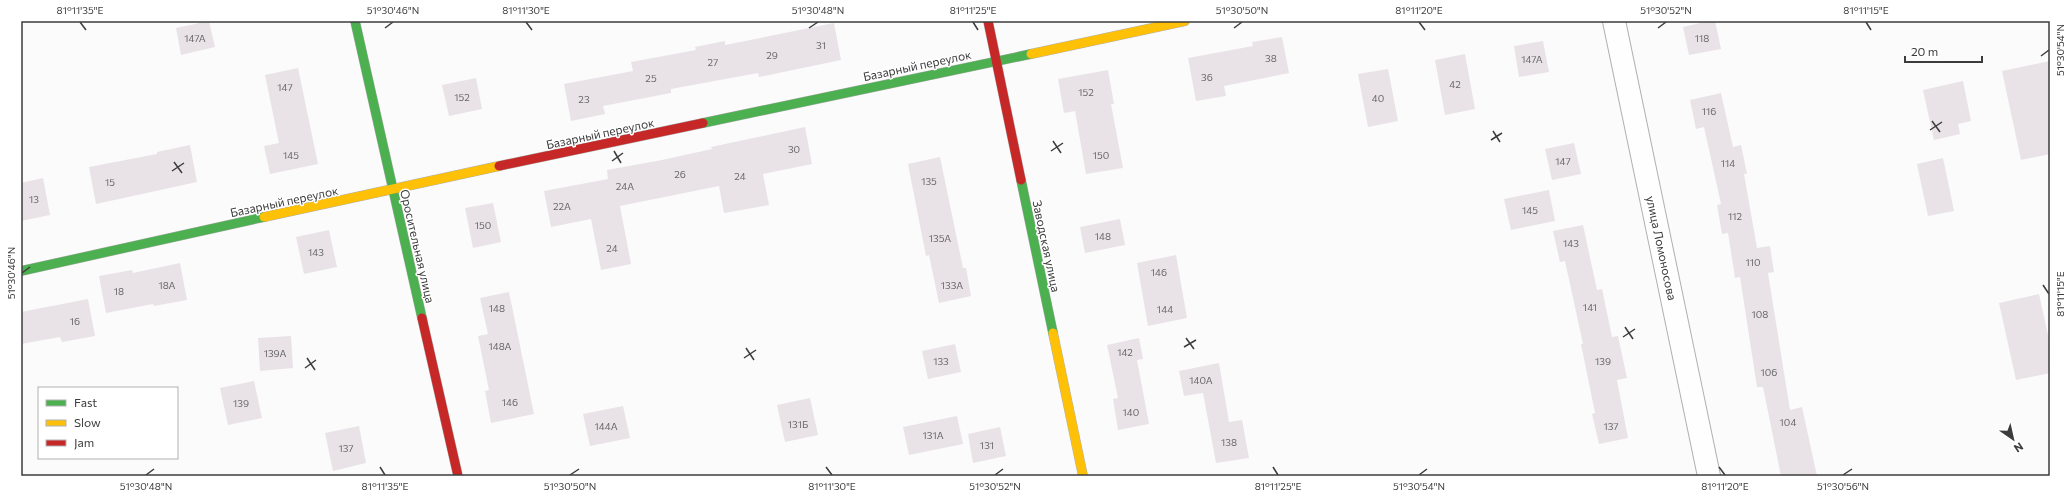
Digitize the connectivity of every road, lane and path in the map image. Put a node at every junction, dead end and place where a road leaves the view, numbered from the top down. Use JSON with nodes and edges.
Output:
{"nodes":[{"id":1,"x":355,"y":21,"type":"edge"},
{"id":2,"x":988,"y":21,"type":"edge"},
{"id":3,"x":1186,"y":21,"type":"edge"},
{"id":4,"x":1614,"y":21,"type":"edge"},
{"id":5,"x":996,"y":61,"type":"junction"},
{"id":6,"x":392,"y":189,"type":"junction"},
{"id":7,"x":21,"y":271,"type":"edge"},
{"id":8,"x":458,"y":476,"type":"edge"},
{"id":9,"x":1084,"y":476,"type":"edge"},
{"id":10,"x":1709,"y":476,"type":"edge"}],
"edges":[{"from":1,"to":6,"type":"street","name":"Оросительная улица"},
{"from":2,"to":5,"type":"street","name":"Заводская улица"},
{"from":3,"to":5,"type":"street","name":"Базарный переулок"},
{"from":4,"to":10,"type":"street","name":"улица Ломоносова"},
{"from":5,"to":6,"type":"street","name":"Базарный переулок"},
{"from":5,"to":9,"type":"street","name":"Заводская улица"},
{"from":6,"to":7,"type":"street","name":"Базарный переулок"},
{"from":6,"to":8,"type":"street","name":"Оросительная улица"}]}
